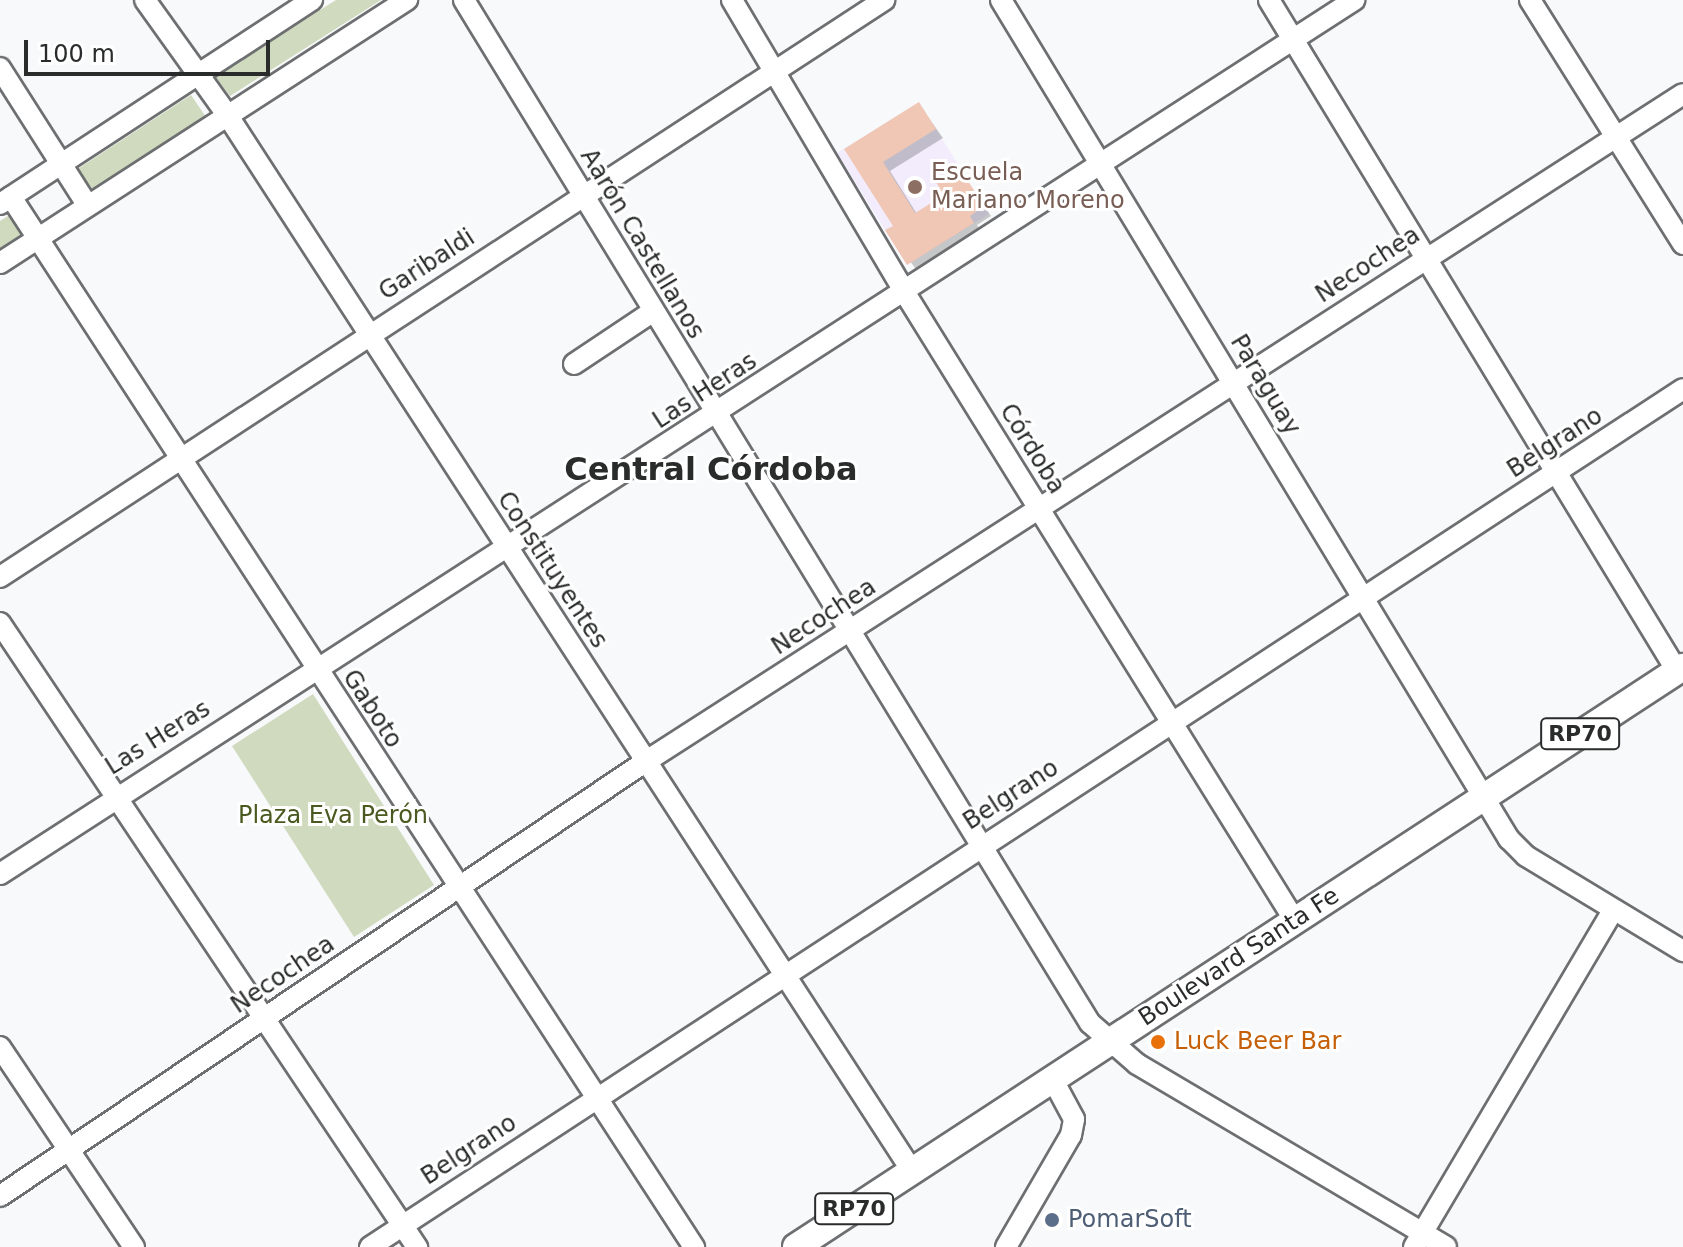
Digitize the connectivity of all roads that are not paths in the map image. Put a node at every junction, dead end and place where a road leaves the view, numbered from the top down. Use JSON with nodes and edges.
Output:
{"nodes":[{"id":1,"x":145,"y":0,"type":"edge"},
{"id":2,"x":312,"y":0,"type":"edge"},
{"id":3,"x":407,"y":0,"type":"edge"},
{"id":4,"x":464,"y":0,"type":"edge"},
{"id":5,"x":732,"y":0,"type":"edge"},
{"id":6,"x":884,"y":0,"type":"edge"},
{"id":7,"x":1001,"y":0,"type":"edge"},
{"id":8,"x":1269,"y":0,"type":"edge"},
{"id":9,"x":1354,"y":0,"type":"edge"},
{"id":10,"x":1530,"y":0,"type":"edge"},
{"id":11,"x":1292,"y":39,"type":"junction"},
{"id":12,"x":0,"y":68,"type":"edge"},
{"id":13,"x":775,"y":71,"type":"junction"},
{"id":14,"x":196,"y":76,"type":"junction"},
{"id":15,"x":1683,"y":94,"type":"edge"},
{"id":16,"x":226,"y":113,"type":"junction"},
{"id":17,"x":1618,"y":138,"type":"junction"},
{"id":18,"x":61,"y":164,"type":"junction"},
{"id":19,"x":1100,"y":165,"type":"junction"},
{"id":20,"x":582,"y":196,"type":"junction"},
{"id":21,"x":5,"y":200,"type":"edge"},
{"id":22,"x":86,"y":203,"type":"junction"},
{"id":23,"x":37,"y":238,"type":"junction"},
{"id":24,"x":1683,"y":244,"type":"edge"},
{"id":25,"x":1427,"y":258,"type":"junction"},
{"id":26,"x":0,"y":263,"type":"edge"},
{"id":27,"x":905,"y":293,"type":"junction"},
{"id":28,"x":652,"y":312,"type":"junction"},
{"id":29,"x":367,"y":334,"type":"junction"},
{"id":30,"x":574,"y":364,"type":"dead end"},
{"id":31,"x":1233,"y":382,"type":"junction"},
{"id":32,"x":1683,"y":389,"type":"edge"},
{"id":33,"x":715,"y":415,"type":"junction"},
{"id":34,"x":180,"y":457,"type":"junction"},
{"id":35,"x":1555,"y":475,"type":"junction"},
{"id":36,"x":1039,"y":509,"type":"junction"},
{"id":37,"x":506,"y":548,"type":"junction"},
{"id":38,"x":0,"y":577,"type":"edge"},
{"id":39,"x":1361,"y":599,"type":"junction"},
{"id":40,"x":0,"y":623,"type":"edge"},
{"id":41,"x":850,"y":632,"type":"junction"},
{"id":42,"x":315,"y":669,"type":"junction"},
{"id":43,"x":1680,"y":669,"type":"edge"},
{"id":44,"x":1173,"y":721,"type":"junction"},
{"id":45,"x":645,"y":762,"type":"junction"},
{"id":46,"x":117,"y":795,"type":"junction"},
{"id":47,"x":1483,"y":798,"type":"junction"},
{"id":48,"x":983,"y":844,"type":"junction"},
{"id":49,"x":0,"y":874,"type":"edge"},
{"id":50,"x":459,"y":888,"type":"junction"},
{"id":51,"x":1613,"y":910,"type":"junction"},
{"id":52,"x":1295,"y":921,"type":"junction"},
{"id":53,"x":1683,"y":951,"type":"edge"},
{"id":54,"x":782,"y":977,"type":"junction"},
{"id":55,"x":266,"y":1017,"type":"junction"},
{"id":56,"x":1108,"y":1042,"type":"junction"},
{"id":57,"x":0,"y":1047,"type":"edge"},
{"id":58,"x":1053,"y":1080,"type":"junction"},
{"id":59,"x":597,"y":1097,"type":"junction"},
{"id":60,"x":69,"y":1151,"type":"junction"},
{"id":61,"x":912,"y":1171,"type":"junction"},
{"id":62,"x":0,"y":1196,"type":"edge"},
{"id":63,"x":403,"y":1225,"type":"junction"},
{"id":64,"x":1418,"y":1240,"type":"edge"},
{"id":65,"x":134,"y":1247,"type":"edge"},
{"id":66,"x":370,"y":1247,"type":"edge"},
{"id":67,"x":417,"y":1247,"type":"edge"},
{"id":68,"x":694,"y":1247,"type":"edge"},
{"id":69,"x":796,"y":1247,"type":"edge"},
{"id":70,"x":1006,"y":1247,"type":"edge"},
{"id":71,"x":1446,"y":1247,"type":"edge"}],
"edges":[{"from":1,"to":14,"type":"street","name":"Constituyentes"},
{"from":2,"to":14,"type":"street"},
{"from":3,"to":16,"type":"street"},
{"from":4,"to":20,"type":"street","name":"Aarón Castellanos"},
{"from":5,"to":13,"type":"street","name":"Córdoba"},
{"from":6,"to":13,"type":"street","name":"Garibaldi"},
{"from":7,"to":19,"type":"street","name":"Paraguay"},
{"from":8,"to":11,"type":"street"},
{"from":9,"to":11,"type":"street","name":"Las Heras"},
{"from":10,"to":17,"type":"street"},
{"from":11,"to":19,"type":"street","name":"Las Heras"},
{"from":11,"to":25,"type":"street"},
{"from":12,"to":18,"type":"street"},
{"from":13,"to":20,"type":"street","name":"Garibaldi"},
{"from":13,"to":27,"type":"street","name":"Córdoba"},
{"from":14,"to":16,"type":"street","name":"Constituyentes"},
{"from":14,"to":18,"type":"street"},
{"from":15,"to":17,"type":"street","name":"Necochea"},
{"from":16,"to":22,"type":"street"},
{"from":16,"to":29,"type":"street","name":"Constituyentes"},
{"from":17,"to":24,"type":"street"},
{"from":17,"to":25,"type":"street","name":"Necochea"},
{"from":18,"to":21,"type":"street"},
{"from":18,"to":22,"type":"street"},
{"from":19,"to":27,"type":"street","name":"Las Heras"},
{"from":19,"to":31,"type":"street","name":"Paraguay"},
{"from":20,"to":28,"type":"street","name":"Aarón Castellanos"},
{"from":20,"to":29,"type":"street","name":"Garibaldi"},
{"from":21,"to":23,"type":"street","name":"Gaboto"},
{"from":22,"to":23,"type":"street"},
{"from":23,"to":26,"type":"street"},
{"from":23,"to":34,"type":"street","name":"Gaboto"},
{"from":25,"to":31,"type":"street","name":"Necochea"},
{"from":25,"to":35,"type":"street"},
{"from":27,"to":33,"type":"street","name":"Las Heras"},
{"from":27,"to":36,"type":"street","name":"Córdoba"},
{"from":28,"to":30,"type":"street"},
{"from":28,"to":33,"type":"street","name":"Aarón Castellanos"},
{"from":29,"to":34,"type":"street","name":"Garibaldi"},
{"from":29,"to":37,"type":"street","name":"Constituyentes"},
{"from":31,"to":36,"type":"street","name":"Necochea"},
{"from":31,"to":39,"type":"street","name":"Paraguay"},
{"from":32,"to":35,"type":"street","name":"Belgrano"},
{"from":33,"to":37,"type":"street","name":"Las Heras"},
{"from":33,"to":41,"type":"street","name":"Aarón Castellanos"},
{"from":34,"to":38,"type":"street","name":"Garibaldi"},
{"from":34,"to":42,"type":"street","name":"Gaboto"},
{"from":35,"to":39,"type":"street","name":"Belgrano"},
{"from":35,"to":43,"type":"street"},
{"from":36,"to":41,"type":"street","name":"Necochea"},
{"from":36,"to":44,"type":"street","name":"Córdoba"},
{"from":37,"to":42,"type":"street","name":"Las Heras"},
{"from":37,"to":45,"type":"street","name":"Constituyentes"},
{"from":39,"to":44,"type":"street","name":"Belgrano"},
{"from":39,"to":47,"type":"street","name":"Paraguay"},
{"from":40,"to":46,"type":"street"},
{"from":41,"to":45,"type":"street","name":"Necochea"},
{"from":41,"to":48,"type":"street","name":"Aarón Castellanos"},
{"from":42,"to":46,"type":"street","name":"Las Heras"},
{"from":42,"to":50,"type":"street","name":"Gaboto"},
{"from":43,"to":47,"type":"main road","name":"Boulevard Santa Fe","number":"RP70"},
{"from":44,"to":48,"type":"street","name":"Belgrano"},
{"from":44,"to":52,"type":"street","name":"Córdoba"},
{"from":45,"to":50,"type":"street","name":"Necochea"},
{"from":45,"to":54,"type":"street","name":"Constituyentes"},
{"from":46,"to":49,"type":"street","name":"Las Heras"},
{"from":46,"to":55,"type":"street"},
{"from":47,"to":51,"type":"street","name":"Paraguay"},
{"from":47,"to":52,"type":"main road","name":"Boulevard Santa Fe","number":"RP70"},
{"from":48,"to":54,"type":"street","name":"Belgrano"},
{"from":48,"to":56,"type":"street","name":"Aarón Castellanos"},
{"from":50,"to":55,"type":"street","name":"Necochea"},
{"from":50,"to":59,"type":"street","name":"Gaboto"},
{"from":51,"to":53,"type":"street","name":"Paraguay"},
{"from":51,"to":64,"type":"street"},
{"from":52,"to":56,"type":"main road","name":"Boulevard Santa Fe","number":"RP70"},
{"from":54,"to":59,"type":"street","name":"Belgrano"},
{"from":54,"to":61,"type":"street","name":"Constituyentes"},
{"from":55,"to":60,"type":"street","name":"Necochea"},
{"from":55,"to":63,"type":"street"},
{"from":56,"to":58,"type":"main road","name":"Boulevard Santa Fe","number":"RP70"},
{"from":56,"to":64,"type":"street","name":"Aarón Castellanos"},
{"from":57,"to":60,"type":"street"},
{"from":58,"to":61,"type":"main road","name":"Boulevard Santa Fe","number":"RP70"},
{"from":58,"to":70,"type":"street"},
{"from":59,"to":63,"type":"street","name":"Belgrano"},
{"from":59,"to":68,"type":"street","name":"Gaboto"},
{"from":60,"to":62,"type":"street","name":"Necochea"},
{"from":60,"to":65,"type":"street"},
{"from":61,"to":69,"type":"main road","name":"Boulevard Santa Fe","number":"RP70"},
{"from":63,"to":66,"type":"street","name":"Belgrano"},
{"from":63,"to":67,"type":"street"},
{"from":64,"to":71,"type":"street","name":"Aarón Castellanos"}]}
